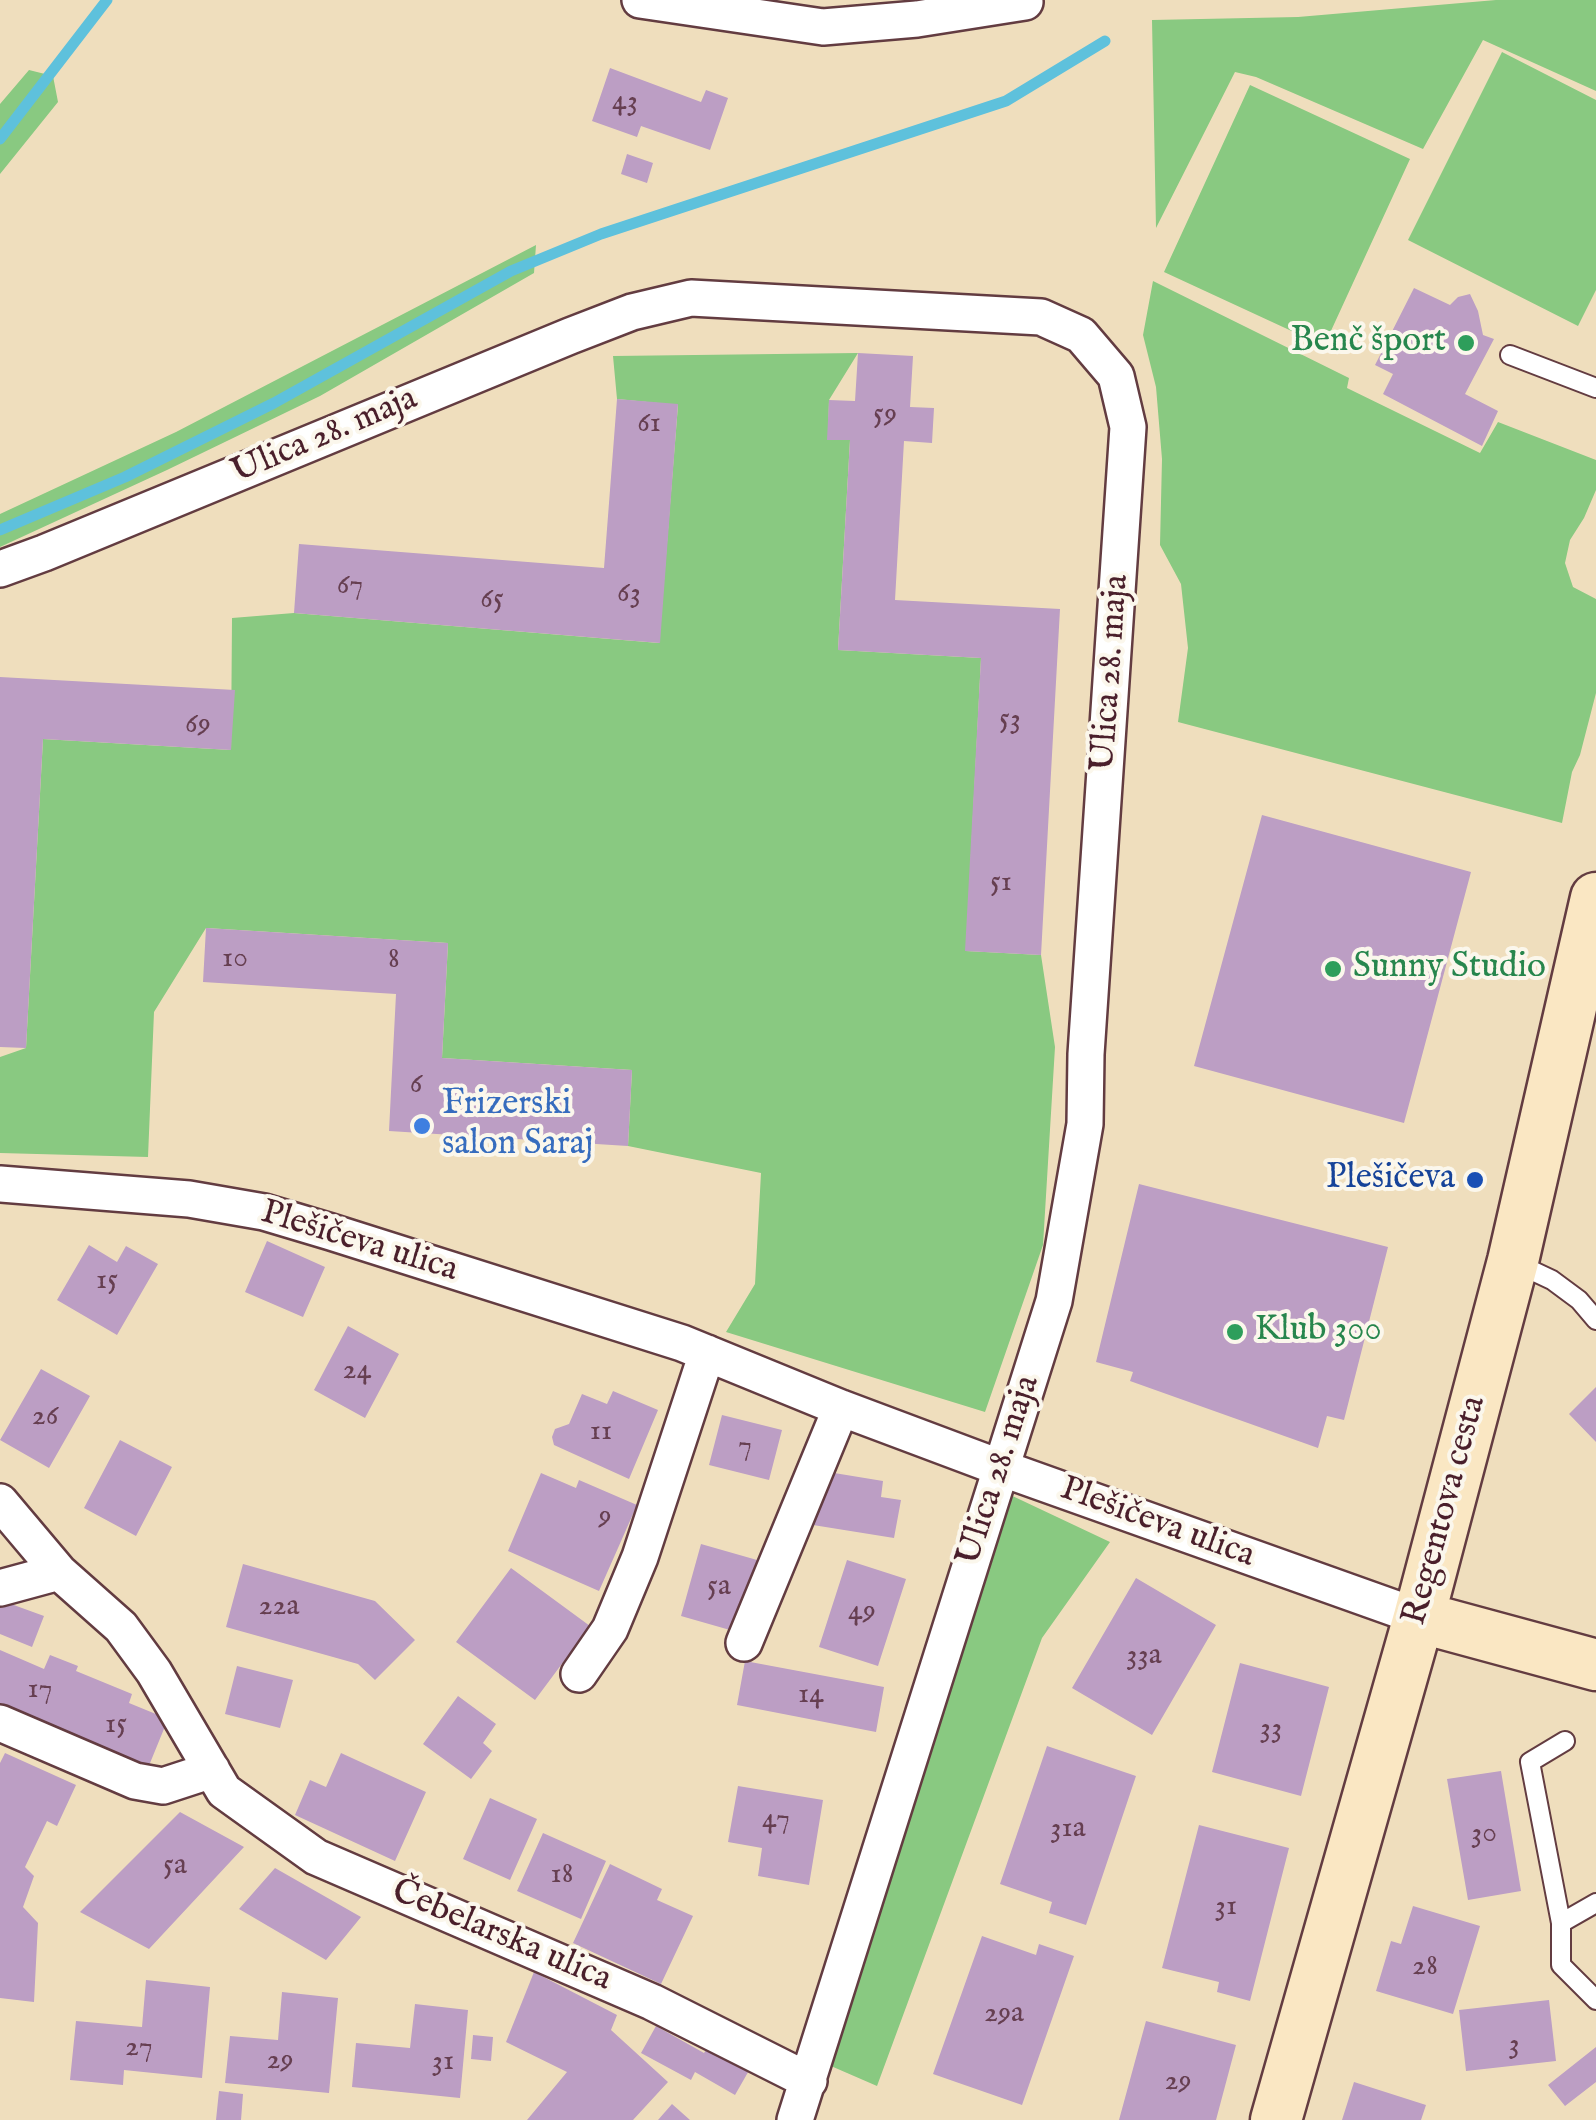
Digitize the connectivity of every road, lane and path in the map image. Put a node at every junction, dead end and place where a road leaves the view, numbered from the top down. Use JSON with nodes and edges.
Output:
{"nodes":[{"id":1,"x":640,"y":0,"type":"edge"},
{"id":2,"x":1025,"y":2,"type":"edge"},
{"id":3,"x":1510,"y":355,"type":"dead end"},
{"id":4,"x":1596,"y":388,"type":"edge"},
{"id":5,"x":0,"y":569,"type":"edge"},
{"id":6,"x":1592,"y":926,"type":"edge"},
{"id":7,"x":0,"y":1184,"type":"edge"},
{"id":8,"x":1512,"y":1261,"type":"junction"},
{"id":9,"x":1596,"y":1320,"type":"edge"},
{"id":10,"x":706,"y":1353,"type":"junction"},
{"id":11,"x":840,"y":1408,"type":"junction"},
{"id":12,"x":1001,"y":1468,"type":"junction"},
{"id":13,"x":0,"y":1502,"type":"edge"},
{"id":14,"x":59,"y":1572,"type":"junction"},
{"id":15,"x":0,"y":1588,"type":"edge"},
{"id":16,"x":1419,"y":1617,"type":"junction"},
{"id":17,"x":744,"y":1643,"type":"dead end"},
{"id":18,"x":1596,"y":1665,"type":"edge"},
{"id":19,"x":579,"y":1674,"type":"dead end"},
{"id":20,"x":0,"y":1722,"type":"edge"},
{"id":21,"x":1565,"y":1742,"type":"dead end"},
{"id":22,"x":212,"y":1770,"type":"junction"},
{"id":23,"x":1596,"y":1903,"type":"edge"},
{"id":24,"x":1561,"y":1923,"type":"junction"},
{"id":25,"x":1596,"y":2000,"type":"edge"},
{"id":26,"x":808,"y":2081,"type":"junction"},
{"id":27,"x":795,"y":2120,"type":"edge"},
{"id":28,"x":1276,"y":2120,"type":"edge"}],
"edges":[{"from":1,"to":2,"type":"street"},
{"from":3,"to":4,"type":"lane"},
{"from":5,"to":12,"type":"street","name":"Ulica 28. maja"},
{"from":6,"to":8,"type":"street","name":"Regentova cesta"},
{"from":7,"to":10,"type":"street","name":"Plešičeva ulica"},
{"from":8,"to":9,"type":"lane"},
{"from":8,"to":16,"type":"street","name":"Regentova cesta"},
{"from":10,"to":11,"type":"street","name":"Plešičeva ulica"},
{"from":10,"to":19,"type":"street"},
{"from":11,"to":12,"type":"street","name":"Plešičeva ulica"},
{"from":11,"to":17,"type":"street"},
{"from":12,"to":16,"type":"street","name":"Plešičeva ulica"},
{"from":12,"to":26,"type":"street","name":"Ulica 28. maja"},
{"from":13,"to":14,"type":"street","name":"Čebelarska ulica"},
{"from":14,"to":15,"type":"street"},
{"from":14,"to":22,"type":"street","name":"Čebelarska ulica"},
{"from":16,"to":18,"type":"street"},
{"from":16,"to":28,"type":"street","name":"Regentova cesta"},
{"from":20,"to":22,"type":"street"},
{"from":21,"to":24,"type":"lane"},
{"from":22,"to":26,"type":"street","name":"Čebelarska ulica"},
{"from":23,"to":24,"type":"lane"},
{"from":24,"to":25,"type":"lane"},
{"from":26,"to":27,"type":"street","name":"Ulica 28. maja"}]}
